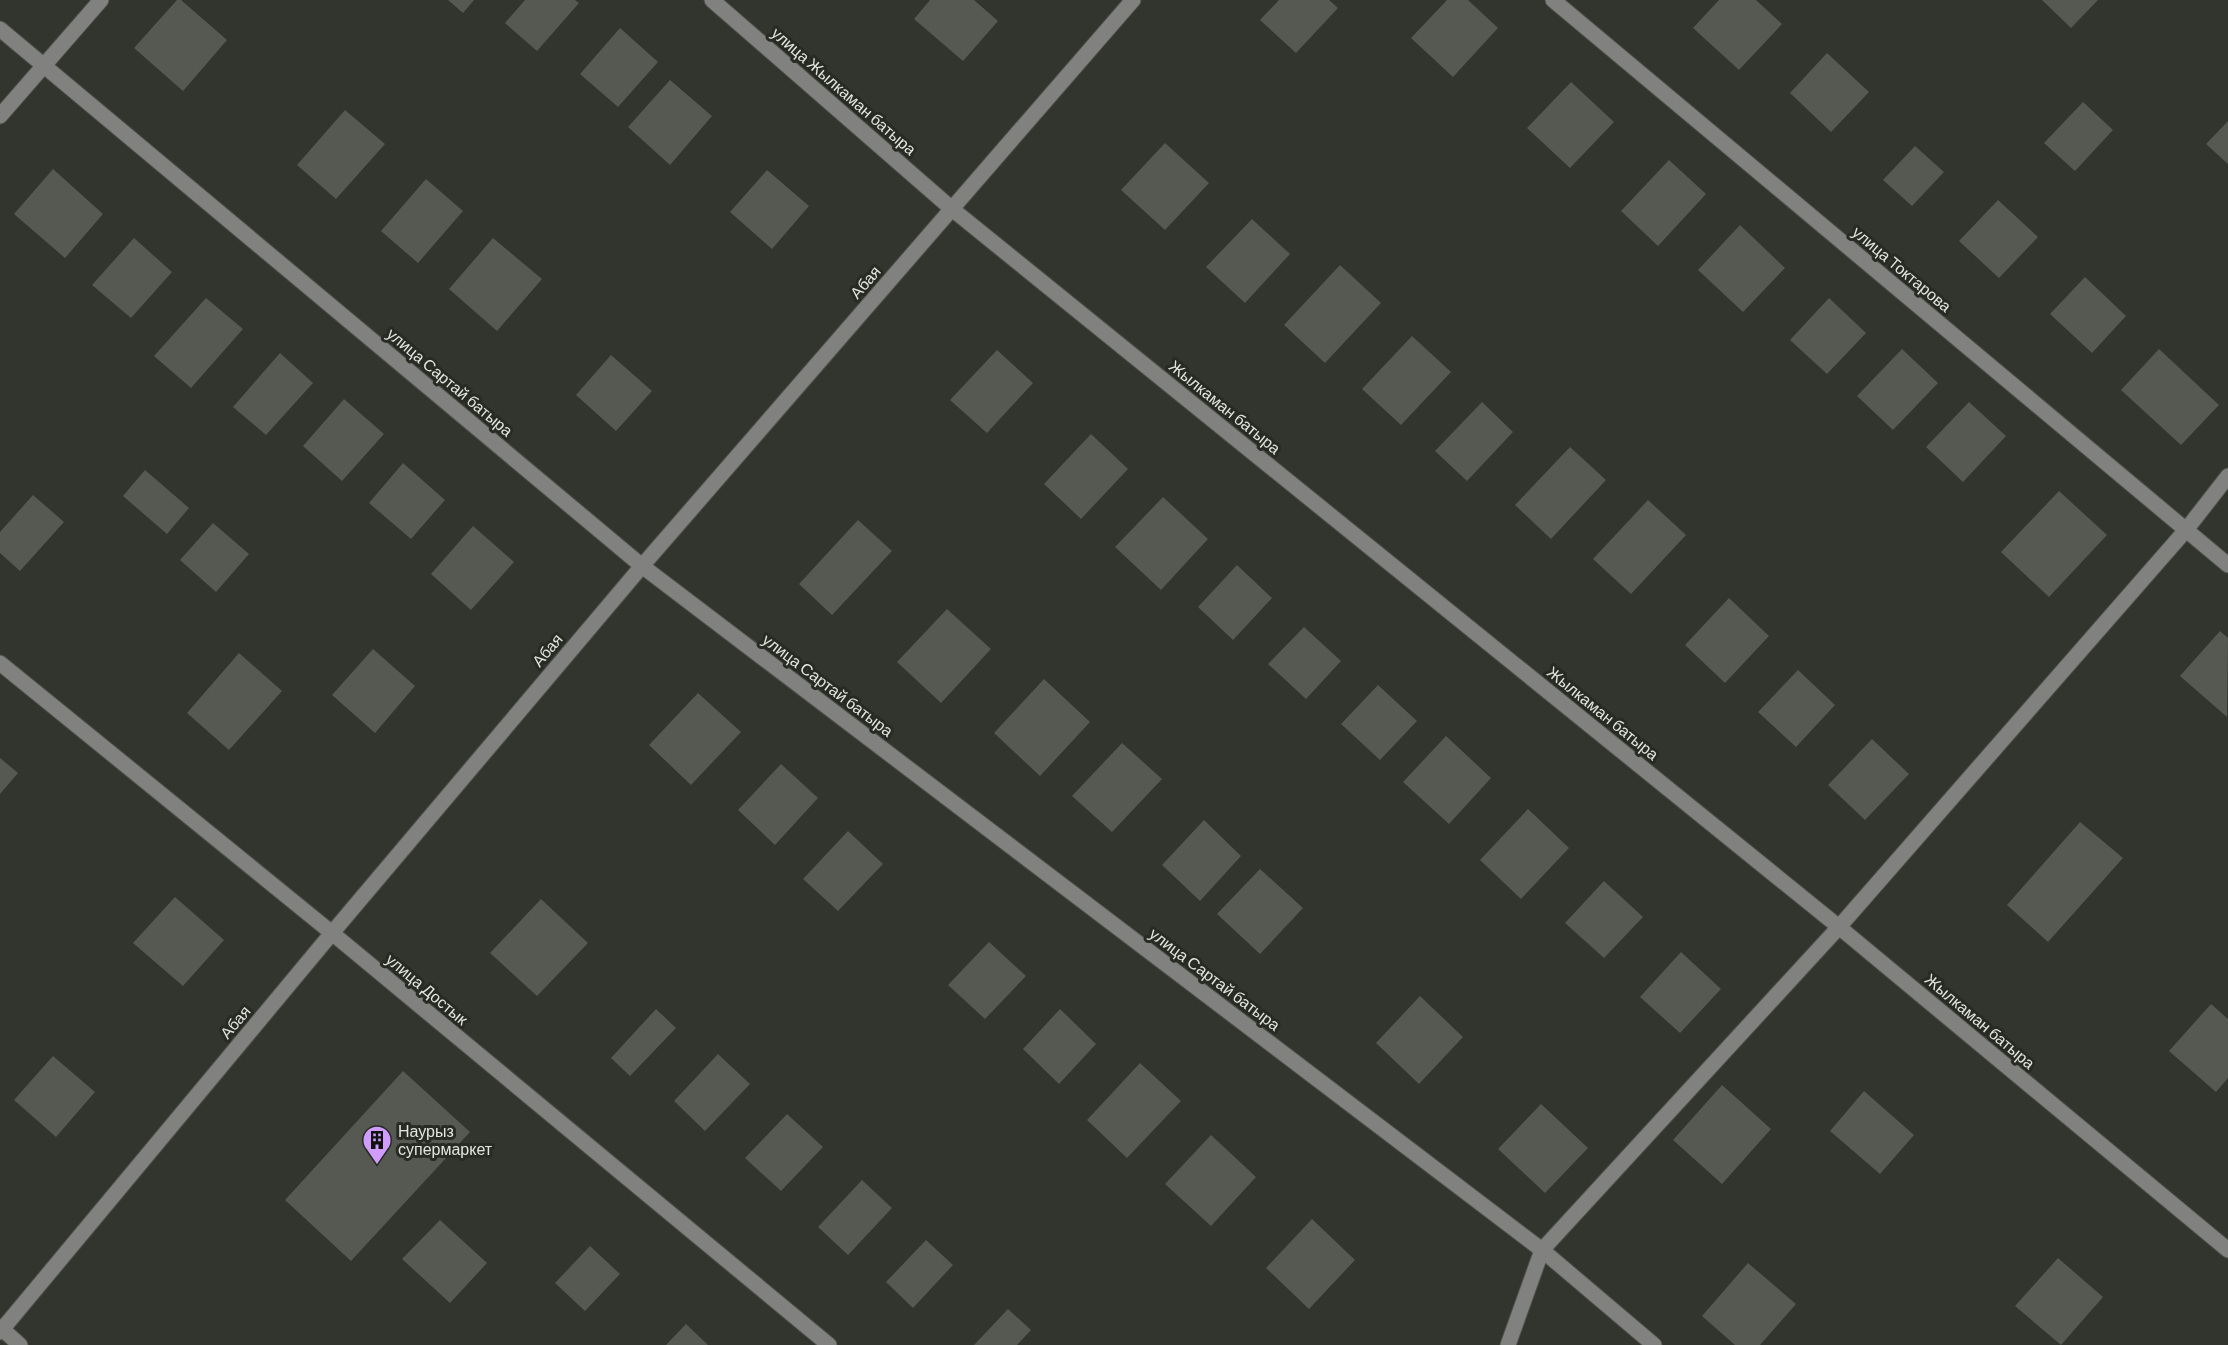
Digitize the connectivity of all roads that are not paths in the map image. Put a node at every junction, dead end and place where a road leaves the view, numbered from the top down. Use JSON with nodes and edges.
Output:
{"nodes":[{"id":1,"x":102,"y":0,"type":"edge"},
{"id":2,"x":712,"y":0,"type":"edge"},
{"id":3,"x":1133,"y":0,"type":"edge"},
{"id":4,"x":1553,"y":0,"type":"edge"},
{"id":5,"x":0,"y":29,"type":"edge"},
{"id":6,"x":44,"y":66,"type":"junction"},
{"id":7,"x":0,"y":116,"type":"edge"},
{"id":8,"x":952,"y":209,"type":"junction"},
{"id":9,"x":2228,"y":476,"type":"edge"},
{"id":10,"x":2186,"y":530,"type":"junction"},
{"id":11,"x":2228,"y":565,"type":"edge"},
{"id":12,"x":642,"y":566,"type":"junction"},
{"id":13,"x":0,"y":663,"type":"edge"},
{"id":14,"x":1839,"y":927,"type":"junction"},
{"id":15,"x":332,"y":933,"type":"junction"},
{"id":16,"x":1542,"y":1250,"type":"junction"},
{"id":17,"x":2228,"y":1250,"type":"edge"},
{"id":18,"x":1,"y":1330,"type":"edge"},
{"id":19,"x":20,"y":1345,"type":"edge"},
{"id":20,"x":829,"y":1345,"type":"edge"},
{"id":21,"x":1508,"y":1345,"type":"edge"},
{"id":22,"x":1654,"y":1345,"type":"edge"}],
"edges":[{"from":1,"to":6,"type":"street"},
{"from":2,"to":8,"type":"street","name":"улица Жылкаман батыра"},
{"from":3,"to":8,"type":"street","name":"Абая"},
{"from":4,"to":10,"type":"street","name":"улица Токтарова"},
{"from":5,"to":6,"type":"street","name":"улица Сартай батыра"},
{"from":6,"to":7,"type":"street"},
{"from":6,"to":12,"type":"street","name":"улица Сартай батыра"},
{"from":8,"to":12,"type":"street","name":"Абая"},
{"from":8,"to":14,"type":"street","name":"Жылкаман батыра"},
{"from":9,"to":10,"type":"street"},
{"from":10,"to":11,"type":"street","name":"улица Токтарова"},
{"from":10,"to":14,"type":"street"},
{"from":12,"to":15,"type":"street","name":"Абая"},
{"from":12,"to":16,"type":"street","name":"улица Сартай батыра"},
{"from":13,"to":15,"type":"street","name":"улица Достык"},
{"from":14,"to":16,"type":"street"},
{"from":14,"to":17,"type":"street","name":"Жылкаман батыра"},
{"from":15,"to":18,"type":"street","name":"Абая"},
{"from":15,"to":20,"type":"street","name":"улица Достык"},
{"from":16,"to":21,"type":"street"},
{"from":16,"to":22,"type":"street","name":"улица Сартай батыра"},
{"from":18,"to":19,"type":"street"}]}
